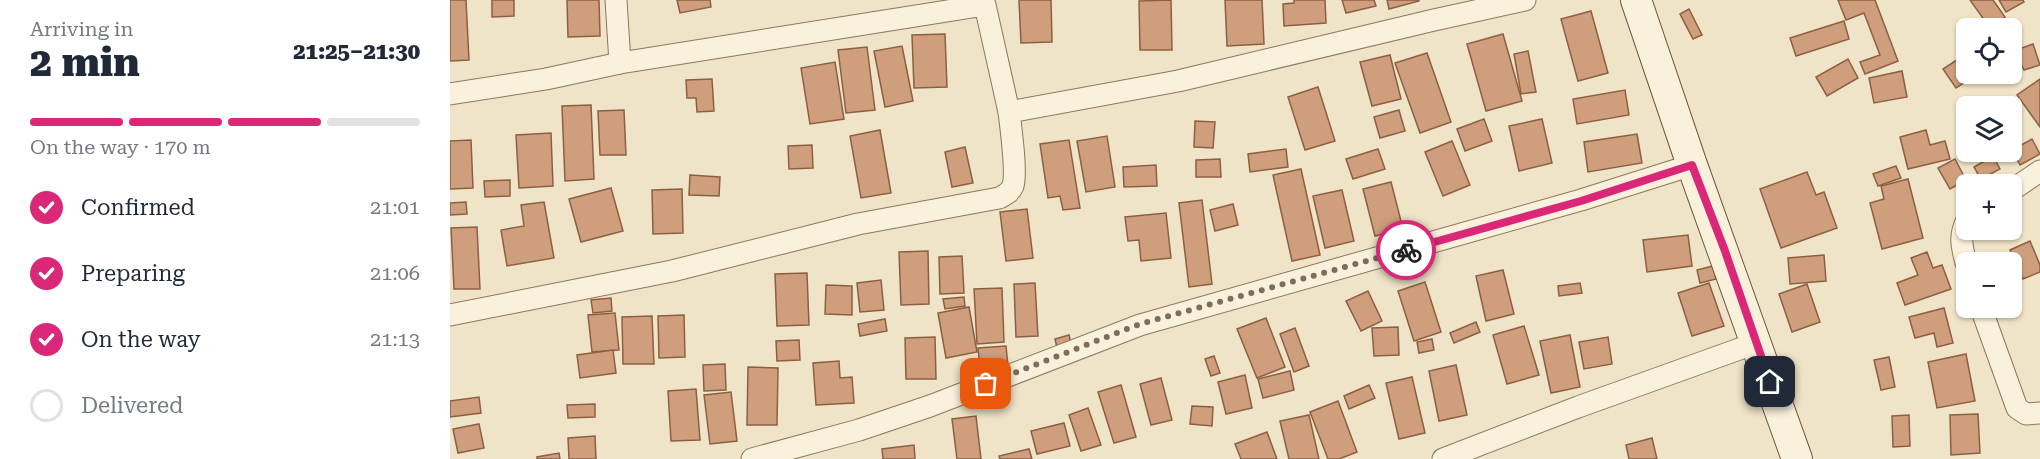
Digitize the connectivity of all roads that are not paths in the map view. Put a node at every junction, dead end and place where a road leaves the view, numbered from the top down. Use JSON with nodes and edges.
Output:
{"nodes":[{"id":1,"x":616,"y":0,"type":"edge"},
{"id":2,"x":1525,"y":0,"type":"edge"},
{"id":3,"x":1636,"y":0,"type":"edge"},
{"id":4,"x":985,"y":2,"type":"edge"},
{"id":5,"x":620,"y":63,"type":"junction"},
{"id":6,"x":450,"y":94,"type":"edge"},
{"id":7,"x":1009,"y":112,"type":"junction"},
{"id":8,"x":1692,"y":165,"type":"junction"},
{"id":9,"x":2040,"y":171,"type":"edge"},
{"id":10,"x":2022,"y":183,"type":"edge"},
{"id":11,"x":450,"y":315,"type":"edge"},
{"id":12,"x":1985,"y":318,"type":"edge"},
{"id":13,"x":1756,"y":343,"type":"junction"},
{"id":14,"x":2040,"y":413,"type":"edge"},
{"id":15,"x":752,"y":459,"type":"edge"},
{"id":16,"x":1443,"y":459,"type":"edge"},
{"id":17,"x":1797,"y":459,"type":"edge"}],
"edges":[{"from":1,"to":5,"type":"street"},
{"from":2,"to":7,"type":"street"},
{"from":3,"to":8,"type":"street"},
{"from":4,"to":5,"type":"street"},
{"from":4,"to":7,"type":"street"},
{"from":5,"to":6,"type":"street"},
{"from":7,"to":11,"type":"street"},
{"from":8,"to":13,"type":"street"},
{"from":8,"to":15,"type":"street"},
{"from":9,"to":10,"type":"street"},
{"from":12,"to":14,"type":"street"},
{"from":13,"to":16,"type":"street"},
{"from":13,"to":17,"type":"street"}]}
